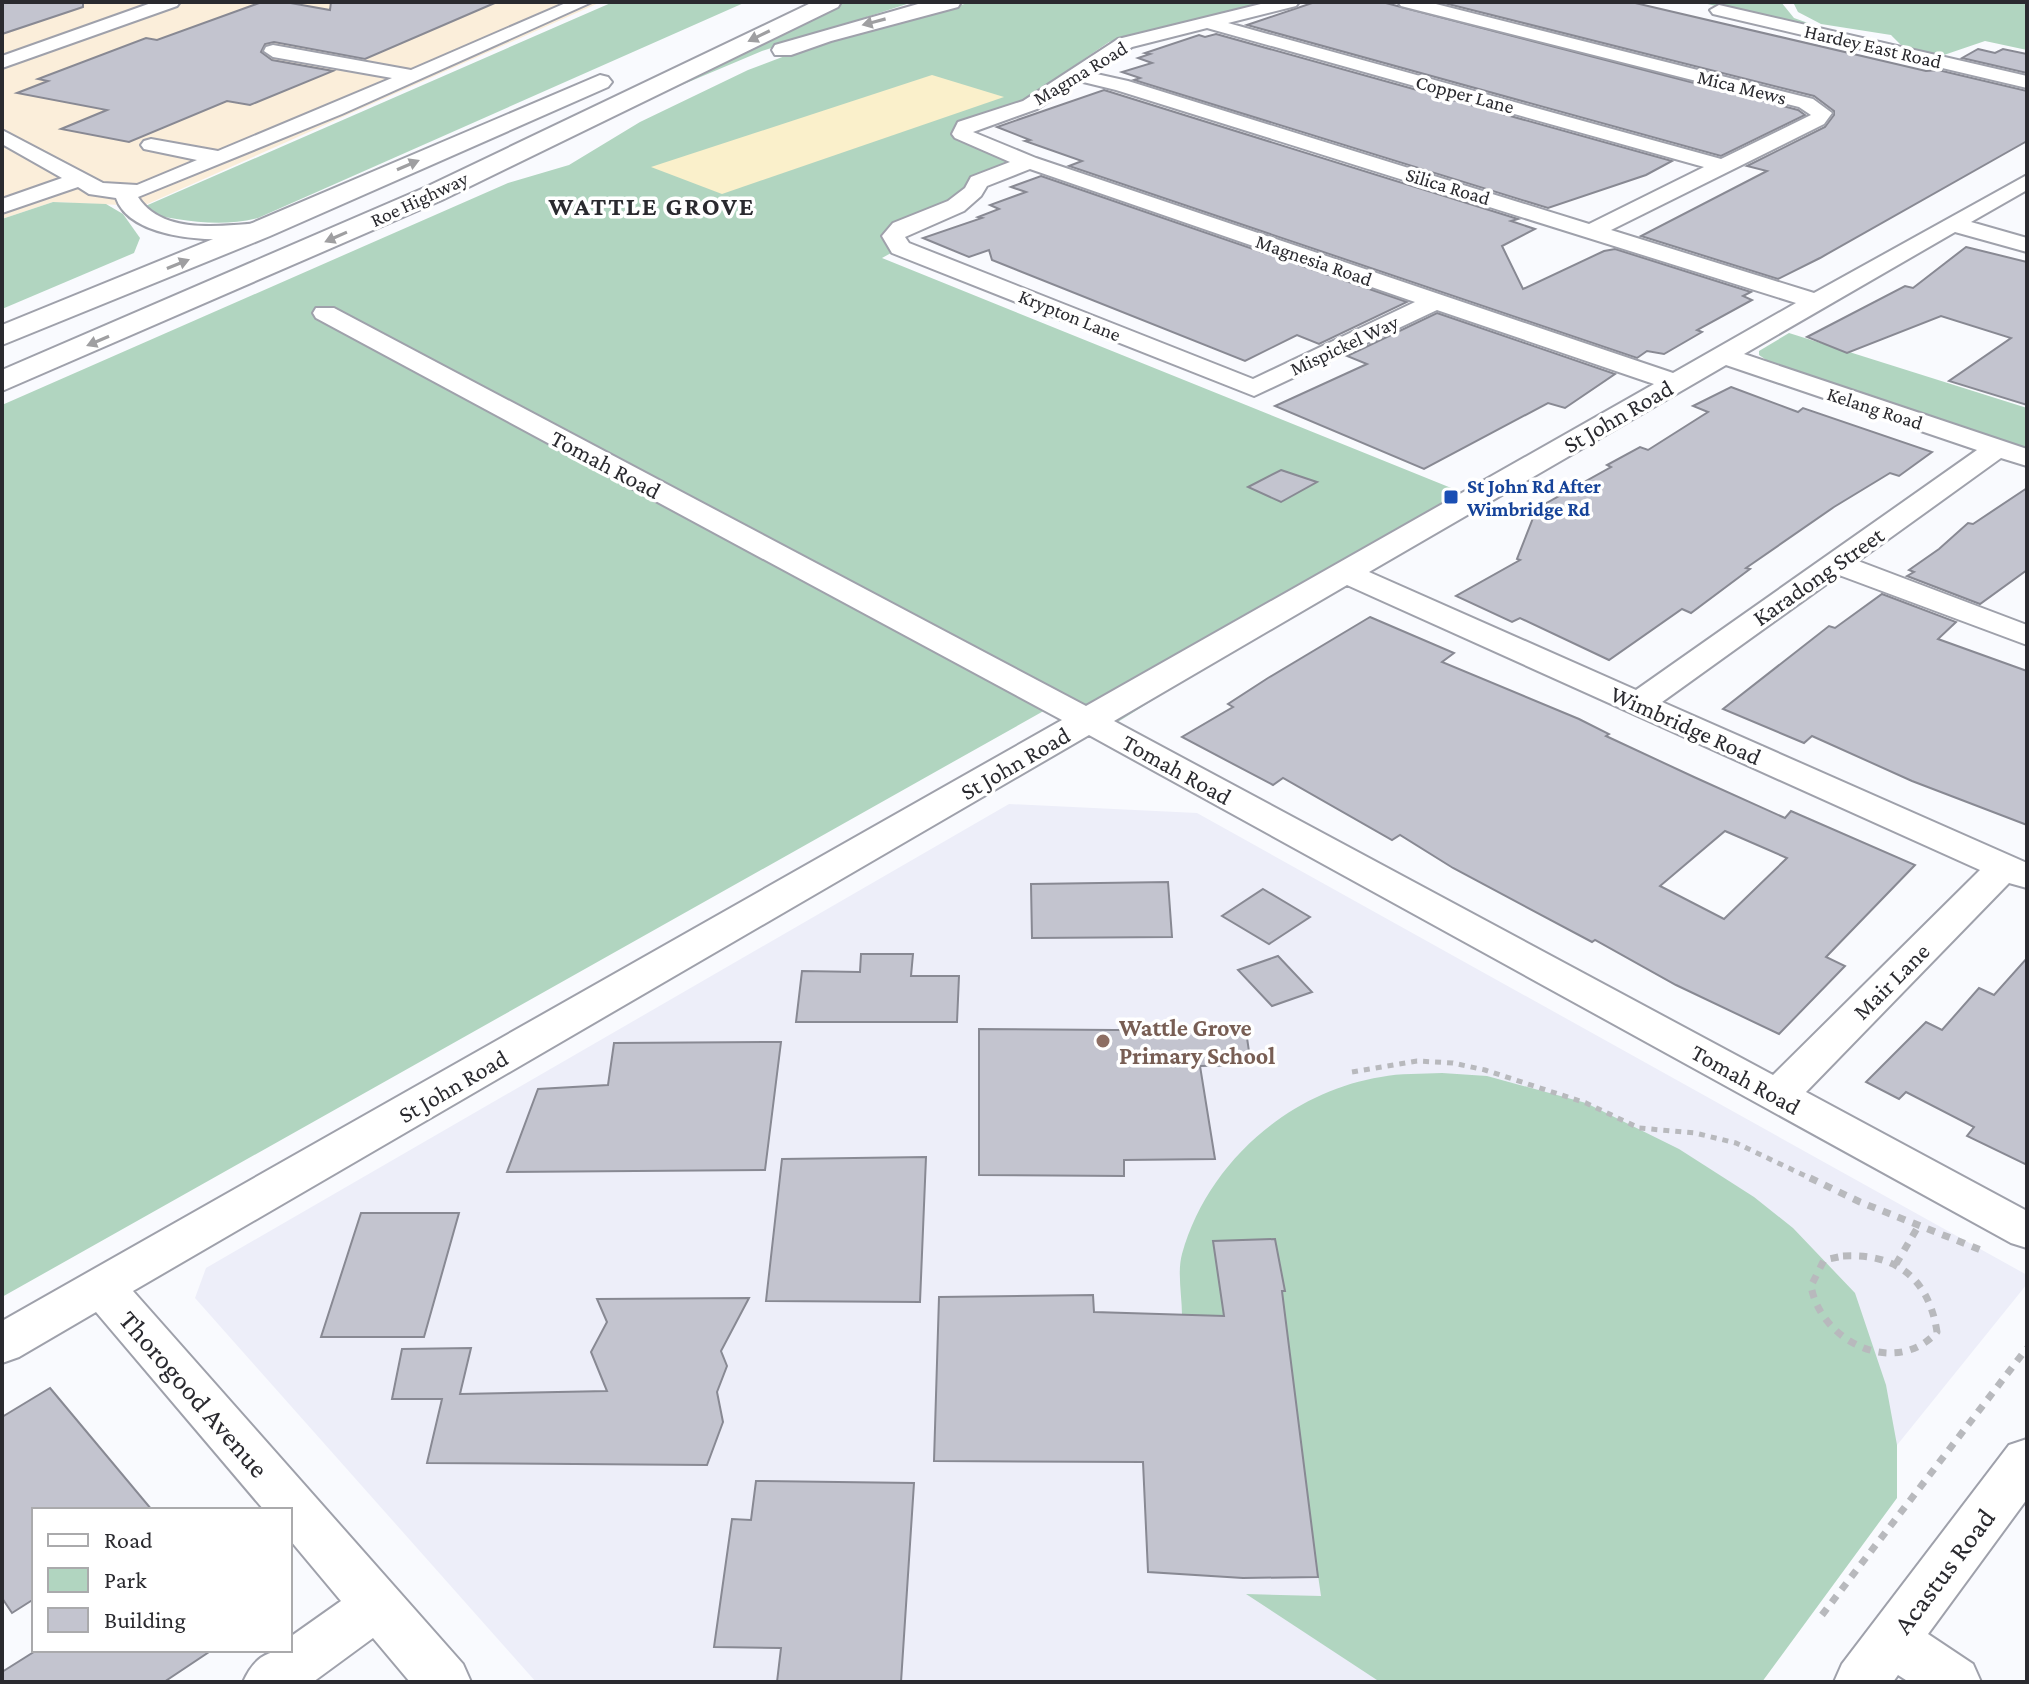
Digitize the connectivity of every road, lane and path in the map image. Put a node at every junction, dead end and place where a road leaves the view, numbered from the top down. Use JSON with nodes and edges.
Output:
{"nodes":[{"id":1,"x":171,"y":2,"type":"edge"},
{"id":2,"x":583,"y":2,"type":"edge"},
{"id":3,"x":830,"y":2,"type":"edge"},
{"id":4,"x":950,"y":2,"type":"edge"},
{"id":5,"x":1290,"y":2,"type":"edge"},
{"id":6,"x":1407,"y":2,"type":"edge"},
{"id":7,"x":1719,"y":10,"type":"dead end"},
{"id":8,"x":1207,"y":22,"type":"junction"},
{"id":9,"x":273,"y":51,"type":"dead end"},
{"id":10,"x":381,"y":55,"type":"dead end"},
{"id":11,"x":2,"y":62,"type":"edge"},
{"id":12,"x":356,"y":66,"type":"junction"},
{"id":13,"x":618,"y":74,"type":"dead end"},
{"id":14,"x":1076,"y":75,"type":"junction"},
{"id":15,"x":413,"y":76,"type":"junction"},
{"id":16,"x":319,"y":77,"type":"dead end"},
{"id":17,"x":2027,"y":82,"type":"edge"},
{"id":18,"x":385,"y":89,"type":"junction"},
{"id":19,"x":965,"y":126,"type":"joint"},
{"id":20,"x":2,"y":136,"type":"edge"},
{"id":21,"x":166,"y":145,"type":"dead end"},
{"id":22,"x":221,"y":158,"type":"junction"},
{"id":23,"x":1029,"y":162,"type":"junction"},
{"id":24,"x":1723,"y":166,"type":"junction"},
{"id":25,"x":80,"y":179,"type":"junction"},
{"id":26,"x":2027,"y":181,"type":"edge"},
{"id":27,"x":127,"y":193,"type":"junction"},
{"id":28,"x":433,"y":194,"type":"junction"},
{"id":29,"x":6,"y":200,"type":"edge"},
{"id":30,"x":1952,"y":224,"type":"junction"},
{"id":31,"x":260,"y":230,"type":"junction"},
{"id":32,"x":1592,"y":231,"type":"junction"},
{"id":33,"x":2027,"y":245,"type":"edge"},
{"id":34,"x":1434,"y":302,"type":"junction"},
{"id":35,"x":1818,"y":302,"type":"junction"},
{"id":36,"x":325,"y":313,"type":"dead end"},
{"id":37,"x":2,"y":336,"type":"edge"},
{"id":38,"x":1781,"y":355,"type":"dead end"},
{"id":39,"x":1724,"y":356,"type":"junction"},
{"id":40,"x":2,"y":382,"type":"edge"},
{"id":41,"x":1676,"y":383,"type":"junction"},
{"id":42,"x":1254,"y":388,"type":"joint"},
{"id":43,"x":1845,"y":398,"type":"junction"},
{"id":44,"x":1998,"y":448,"type":"junction"},
{"id":45,"x":2027,"y":458,"type":"edge"},
{"id":46,"x":1836,"y":563,"type":"junction"},
{"id":47,"x":1346,"y":573,"type":"junction"},
{"id":48,"x":2027,"y":636,"type":"edge"},
{"id":49,"x":1639,"y":703,"type":"junction"},
{"id":50,"x":1089,"y":721,"type":"junction"},
{"id":51,"x":2016,"y":871,"type":"edge"},
{"id":52,"x":1352,"y":1072,"type":"dead end"},
{"id":53,"x":1777,"y":1096,"type":"junction"},
{"id":54,"x":1919,"y":1225,"type":"junction"},
{"id":55,"x":2027,"y":1231,"type":"edge"},
{"id":56,"x":2000,"y":1258,"type":"dead end"},
{"id":57,"x":1896,"y":1264,"type":"junction"},
{"id":58,"x":102,"y":1287,"type":"junction"},
{"id":59,"x":2,"y":1344,"type":"edge"},
{"id":60,"x":2027,"y":1348,"type":"edge"},
{"id":61,"x":2027,"y":1460,"type":"edge"},
{"id":62,"x":292,"y":1508,"type":"edge"},
{"id":63,"x":292,"y":1508,"type":"edge"},
{"id":64,"x":376,"y":1606,"type":"junction"},
{"id":65,"x":1822,"y":1615,"type":"dead end"},
{"id":66,"x":1893,"y":1641,"type":"junction"},
{"id":67,"x":270,"y":1682,"type":"edge"},
{"id":68,"x":444,"y":1682,"type":"edge"},
{"id":69,"x":1861,"y":1682,"type":"edge"},
{"id":70,"x":1954,"y":1682,"type":"edge"}],
"edges":[{"from":1,"to":11,"type":"street"},
{"from":2,"to":15,"type":"street"},
{"from":3,"to":28,"type":"highway","name":"Roe Highway","one_way":true},
{"from":4,"to":28,"type":"highway","one_way":true},
{"from":5,"to":8,"type":"street","name":"Magma Road"},
{"from":6,"to":24,"type":"street","name":"Mica Mews"},
{"from":7,"to":17,"type":"street","name":"Hardey East Road"},
{"from":8,"to":14,"type":"street","name":"Magma Road"},
{"from":8,"to":24,"type":"street","name":"Copper Lane"},
{"from":9,"to":12,"type":"street"},
{"from":10,"to":12,"type":"street"},
{"from":12,"to":15,"type":"street"},
{"from":31,"to":13,"type":"highway","name":"Roe Highway","one_way":true},
{"from":14,"to":19,"type":"street","name":"Magma Road"},
{"from":14,"to":32,"type":"street","name":"Silica Road"},
{"from":15,"to":18,"type":"street"},
{"from":16,"to":18,"type":"street"},
{"from":18,"to":22,"type":"street"},
{"from":19,"to":23,"type":"street","name":"Magnesia Road"},
{"from":20,"to":25,"type":"street"},
{"from":21,"to":22,"type":"street"},
{"from":22,"to":27,"type":"street"},
{"from":23,"to":34,"type":"street","name":"Magnesia Road"},
{"from":23,"to":42,"type":"street","name":"Krypton Lane"},
{"from":24,"to":32,"type":"street","name":"Mica Mews"},
{"from":25,"to":27,"type":"street"},
{"from":25,"to":29,"type":"street"},
{"from":26,"to":30,"type":"street","name":"St John Road"},
{"from":27,"to":31,"type":"street"},
{"from":28,"to":40,"type":"highway","name":"Roe Highway","one_way":true},
{"from":30,"to":33,"type":"street"},
{"from":30,"to":35,"type":"street","name":"St John Road"},
{"from":37,"to":31,"type":"highway","name":"Roe Highway","one_way":true},
{"from":32,"to":35,"type":"street","name":"Silica Road"},
{"from":34,"to":41,"type":"street","name":"Magnesia Road"},
{"from":34,"to":42,"type":"street","name":"Mispickel Way"},
{"from":35,"to":39,"type":"street","name":"St John Road"},
{"from":36,"to":50,"type":"street","name":"Tomah Road"},
{"from":38,"to":43,"type":"street"},
{"from":39,"to":41,"type":"street","name":"St John Road"},
{"from":39,"to":43,"type":"street","name":"Kelang Road"},
{"from":41,"to":47,"type":"street","name":"St John Road"},
{"from":43,"to":44,"type":"street","name":"Kelang Road"},
{"from":44,"to":45,"type":"street","name":"Kelang Road"},
{"from":44,"to":46,"type":"street","name":"Karadong Street"},
{"from":46,"to":48,"type":"street"},
{"from":46,"to":49,"type":"street","name":"Karadong Street"},
{"from":47,"to":49,"type":"street","name":"Wimbridge Road"},
{"from":47,"to":50,"type":"street","name":"St John Road"},
{"from":49,"to":51,"type":"street","name":"Wimbridge Road"},
{"from":50,"to":53,"type":"street","name":"Tomah Road"},
{"from":50,"to":58,"type":"street","name":"St John Road"},
{"from":51,"to":53,"type":"street","name":"Mair Lane"},
{"from":52,"to":54,"type":"path"},
{"from":53,"to":55,"type":"street","name":"Tomah Road"},
{"from":54,"to":56,"type":"path"},
{"from":54,"to":57,"type":"path"},
{"from":57,"to":57,"type":"path"},
{"from":58,"to":59,"type":"street","name":"St John Road"},
{"from":58,"to":62,"type":"street","name":"Thorogood Avenue"},
{"from":60,"to":65,"type":"path"},
{"from":61,"to":66,"type":"street","name":"Acastus Road"},
{"from":63,"to":64,"type":"street","name":"Thorogood Avenue"},
{"from":64,"to":67,"type":"street"},
{"from":64,"to":68,"type":"street","name":"Thorogood Avenue"},
{"from":66,"to":69,"type":"street","name":"Acastus Road"},
{"from":66,"to":70,"type":"street"}]}
